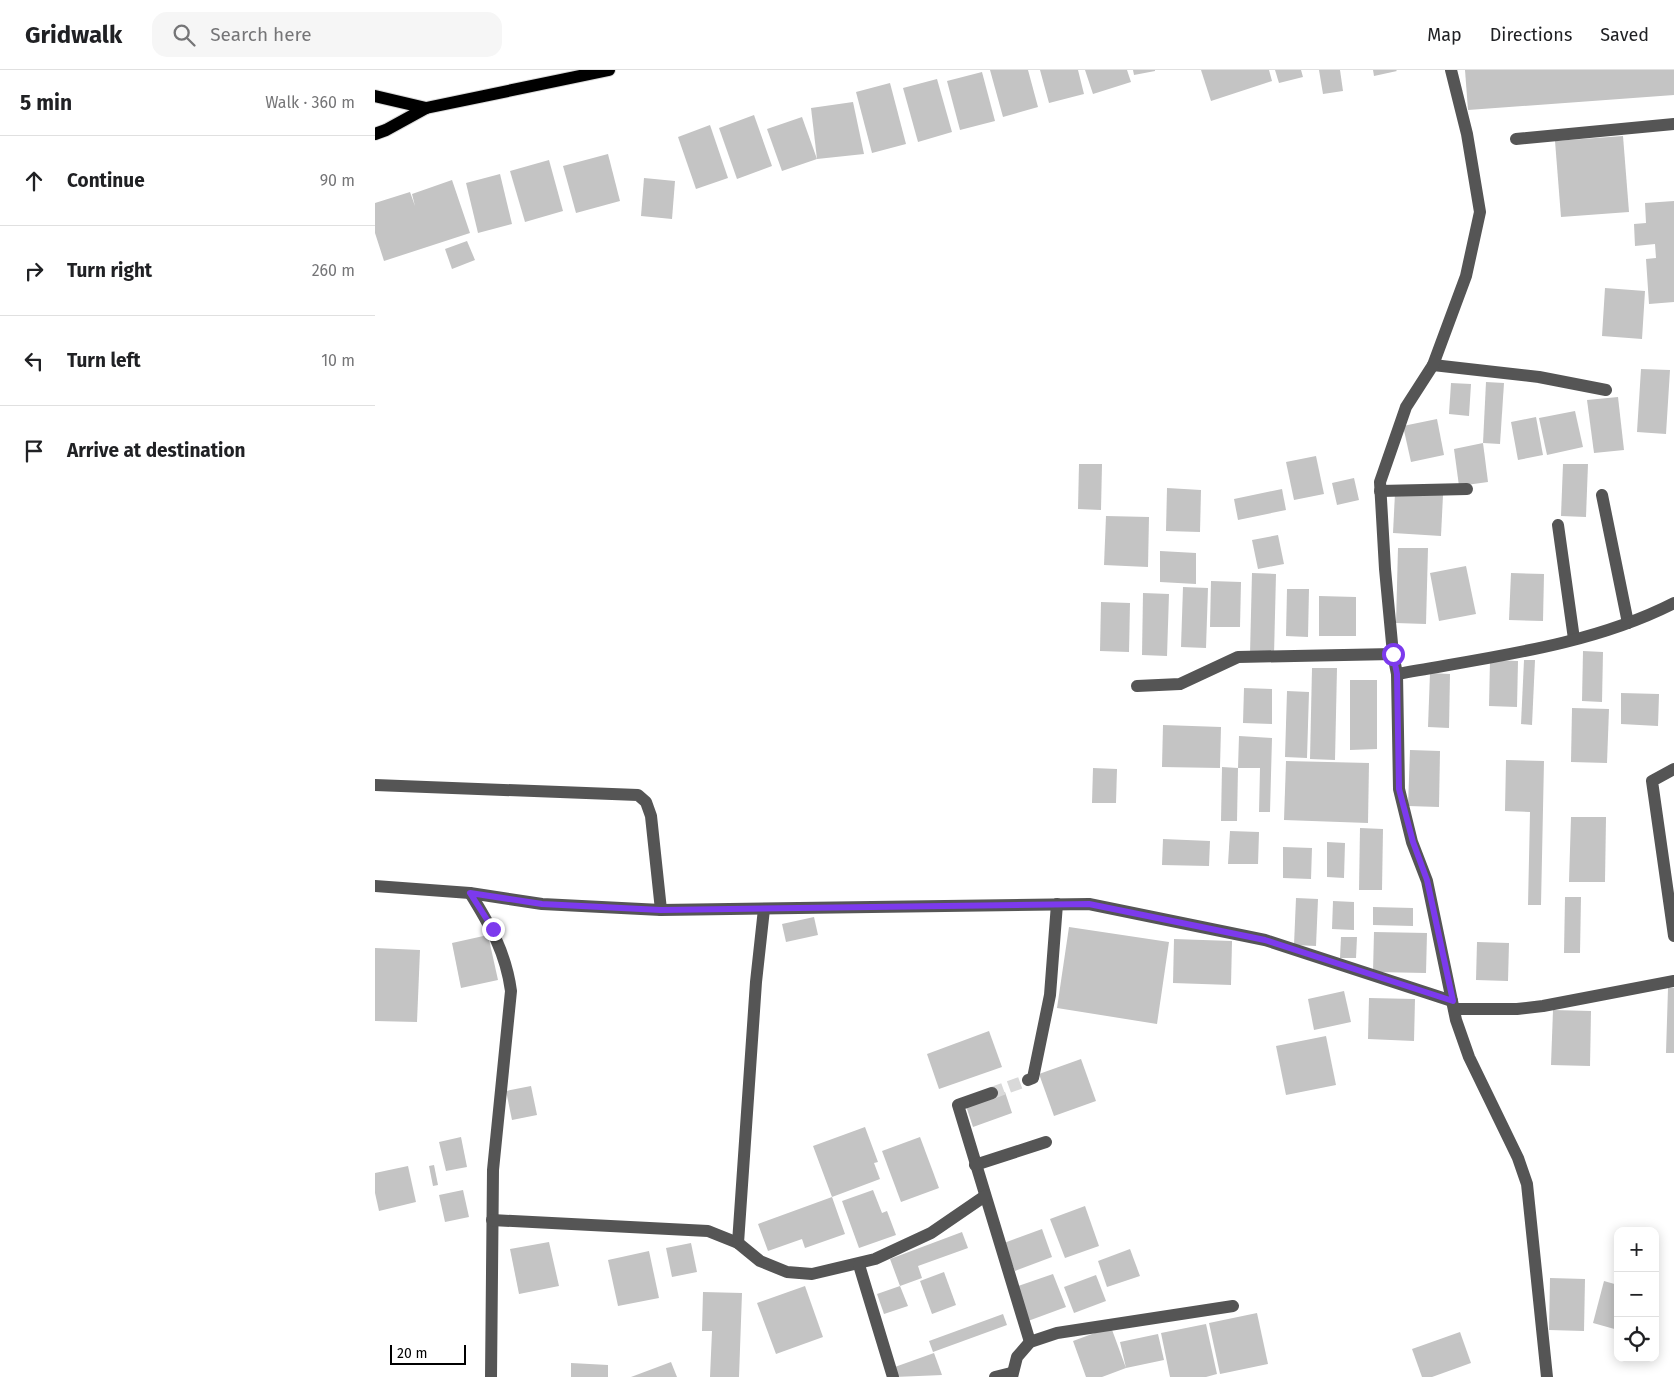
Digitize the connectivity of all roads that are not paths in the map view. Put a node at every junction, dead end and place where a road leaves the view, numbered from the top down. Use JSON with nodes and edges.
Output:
{"nodes":[{"id":1,"x":609,"y":70,"type":"edge"},
{"id":2,"x":1451,"y":70,"type":"edge"},
{"id":3,"x":375,"y":96,"type":"edge"},
{"id":4,"x":426,"y":108,"type":"junction"},
{"id":5,"x":1674,"y":124,"type":"edge"},
{"id":6,"x":375,"y":134,"type":"edge"},
{"id":7,"x":1516,"y":138,"type":"dead end"},
{"id":8,"x":1433,"y":366,"type":"junction"},
{"id":9,"x":1606,"y":390,"type":"dead end"},
{"id":10,"x":1467,"y":489,"type":"dead end"},
{"id":11,"x":1380,"y":491,"type":"junction"},
{"id":12,"x":1602,"y":495,"type":"dead end"},
{"id":13,"x":1558,"y":525,"type":"dead end"},
{"id":14,"x":1674,"y":603,"type":"edge"},
{"id":15,"x":1628,"y":623,"type":"junction"},
{"id":16,"x":1574,"y":639,"type":"junction"},
{"id":17,"x":1393,"y":654,"type":"junction"},
{"id":18,"x":1397,"y":674,"type":"junction"},
{"id":19,"x":1137,"y":686,"type":"dead end"},
{"id":20,"x":1674,"y":769,"type":"edge"},
{"id":21,"x":375,"y":785,"type":"edge"},
{"id":22,"x":375,"y":886,"type":"edge"},
{"id":23,"x":470,"y":893,"type":"junction"},
{"id":24,"x":1057,"y":904,"type":"junction"},
{"id":25,"x":764,"y":908,"type":"junction"},
{"id":26,"x":661,"y":910,"type":"junction"},
{"id":27,"x":1674,"y":936,"type":"edge"},
{"id":28,"x":1674,"y":981,"type":"edge"},
{"id":29,"x":1453,"y":1005,"type":"junction"},
{"id":30,"x":1031,"y":1079,"type":"dead end"},
{"id":31,"x":953,"y":1092,"type":"dead end"},
{"id":32,"x":992,"y":1093,"type":"tunnel mouth"},
{"id":33,"x":958,"y":1105,"type":"junction"},
{"id":34,"x":1046,"y":1142,"type":"dead end"},
{"id":35,"x":975,"y":1165,"type":"junction"},
{"id":36,"x":985,"y":1196,"type":"junction"},
{"id":37,"x":493,"y":1220,"type":"junction"},
{"id":38,"x":738,"y":1243,"type":"junction"},
{"id":39,"x":859,"y":1265,"type":"junction"},
{"id":40,"x":1233,"y":1306,"type":"dead end"},
{"id":41,"x":1030,"y":1342,"type":"junction"},
{"id":42,"x":1012,"y":1375,"type":"edge"},
{"id":43,"x":491,"y":1377,"type":"edge"},
{"id":44,"x":893,"y":1377,"type":"edge"},
{"id":45,"x":995,"y":1377,"type":"edge"},
{"id":46,"x":1547,"y":1377,"type":"edge"}],
"edges":[{"from":1,"to":4,"type":"main road"},
{"from":2,"to":8,"type":"street"},
{"from":3,"to":4,"type":"main road"},
{"from":4,"to":6,"type":"main road"},
{"from":5,"to":7,"type":"street"},
{"from":8,"to":9,"type":"street"},
{"from":8,"to":11,"type":"street"},
{"from":10,"to":11,"type":"street"},
{"from":11,"to":17,"type":"street"},
{"from":12,"to":15,"type":"street"},
{"from":13,"to":16,"type":"street"},
{"from":14,"to":15,"type":"street"},
{"from":15,"to":16,"type":"street"},
{"from":16,"to":18,"type":"street"},
{"from":17,"to":18,"type":"street"},
{"from":17,"to":19,"type":"street"},
{"from":18,"to":29,"type":"street"},
{"from":20,"to":27,"type":"street"},
{"from":21,"to":26,"type":"street"},
{"from":22,"to":23,"type":"street"},
{"from":23,"to":26,"type":"street"},
{"from":23,"to":37,"type":"street"},
{"from":24,"to":25,"type":"street"},
{"from":24,"to":29,"type":"street"},
{"from":24,"to":30,"type":"street"},
{"from":25,"to":26,"type":"street"},
{"from":25,"to":38,"type":"street"},
{"from":28,"to":29,"type":"street"},
{"from":29,"to":46,"type":"street"},
{"from":31,"to":33,"type":"street"},
{"from":32,"to":33,"type":"street"},
{"from":33,"to":35,"type":"street"},
{"from":34,"to":35,"type":"street"},
{"from":35,"to":36,"type":"street"},
{"from":36,"to":39,"type":"street"},
{"from":36,"to":41,"type":"street"},
{"from":37,"to":38,"type":"street"},
{"from":37,"to":43,"type":"street"},
{"from":38,"to":39,"type":"street"},
{"from":39,"to":44,"type":"street"},
{"from":40,"to":41,"type":"street"},
{"from":41,"to":42,"type":"street"},
{"from":42,"to":45,"type":"street"}]}
